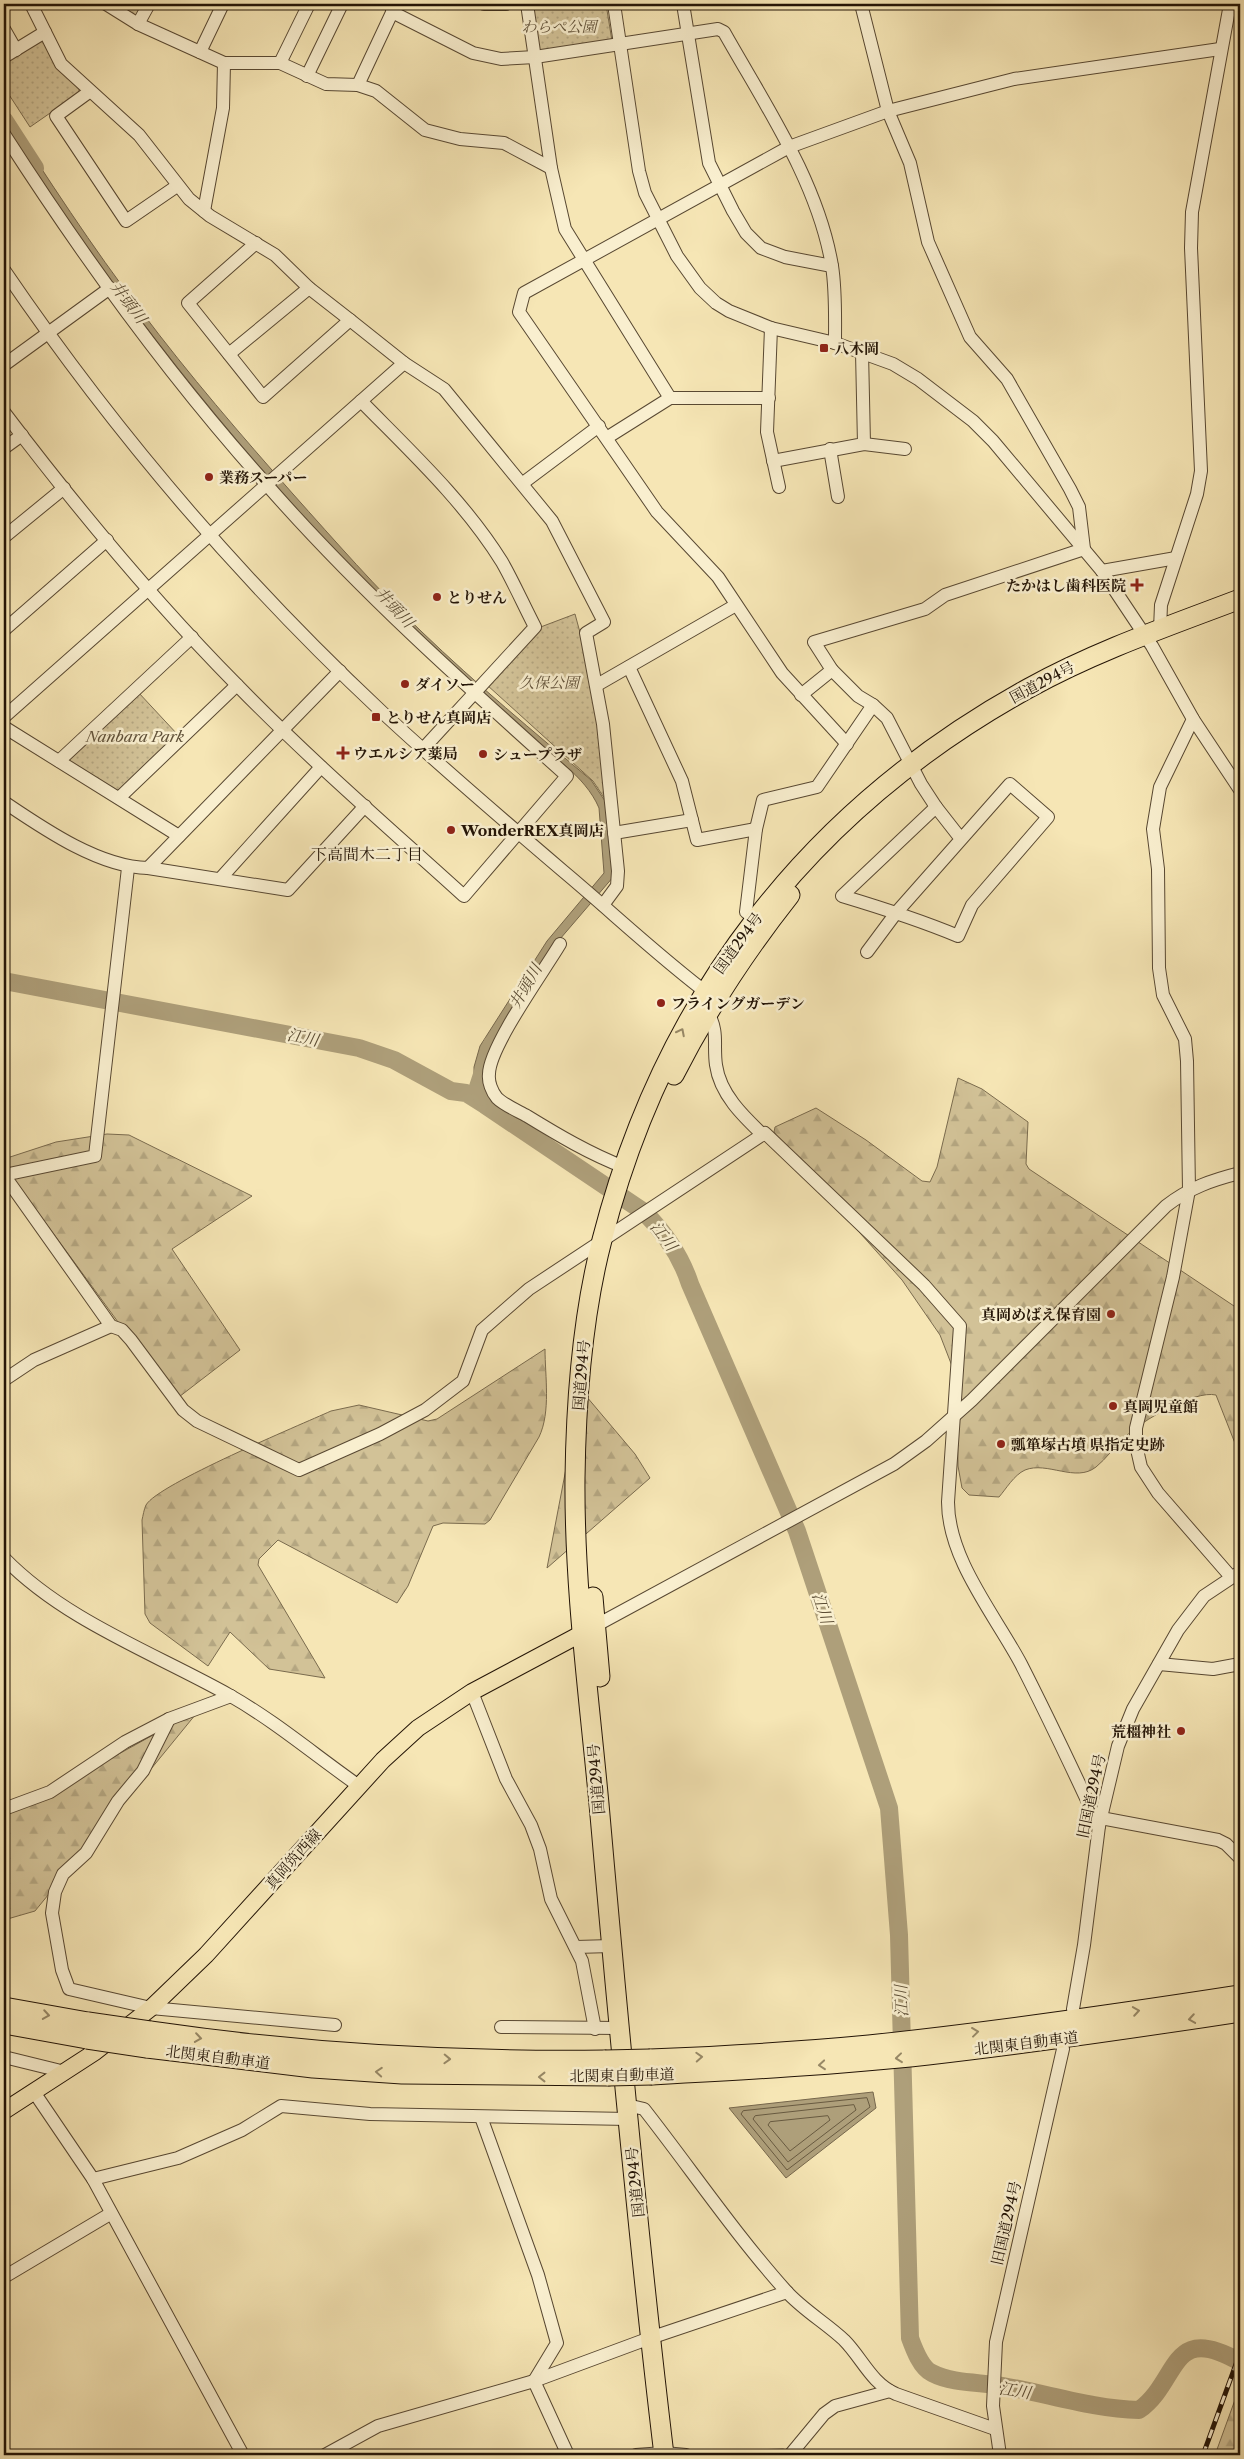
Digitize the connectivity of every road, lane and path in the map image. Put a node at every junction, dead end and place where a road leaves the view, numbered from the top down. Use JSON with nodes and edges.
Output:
{"nodes":[{"id":1,"x":32,"y":4,"type":"edge"},
{"id":2,"x":106,"y":4,"type":"edge"},
{"id":3,"x":149,"y":4,"type":"edge"},
{"id":4,"x":223,"y":4,"type":"edge"},
{"id":5,"x":309,"y":4,"type":"edge"},
{"id":6,"x":342,"y":4,"type":"edge"},
{"id":7,"x":484,"y":4,"type":"edge"},
{"id":8,"x":506,"y":4,"type":"edge"},
{"id":9,"x":527,"y":4,"type":"edge"},
{"id":10,"x":614,"y":4,"type":"edge"},
{"id":11,"x":683,"y":4,"type":"edge"},
{"id":12,"x":861,"y":4,"type":"edge"},
{"id":13,"x":1230,"y":4,"type":"edge"},
{"id":14,"x":394,"y":8,"type":"edge"},
{"id":15,"x":138,"y":24,"type":"junction"},
{"id":16,"x":4,"y":29,"type":"edge"},
{"id":17,"x":45,"y":32,"type":"junction"},
{"id":18,"x":688,"y":34,"type":"junction"},
{"id":19,"x":619,"y":44,"type":"junction"},
{"id":20,"x":1220,"y":49,"type":"junction"},
{"id":21,"x":16,"y":50,"type":"junction"},
{"id":22,"x":200,"y":52,"type":"junction"},
{"id":23,"x":4,"y":57,"type":"edge"},
{"id":24,"x":535,"y":57,"type":"junction"},
{"id":25,"x":224,"y":63,"type":"junction"},
{"id":26,"x":280,"y":63,"type":"junction"},
{"id":27,"x":307,"y":76,"type":"junction"},
{"id":28,"x":358,"y":85,"type":"junction"},
{"id":29,"x":89,"y":92,"type":"junction"},
{"id":30,"x":888,"y":111,"type":"junction"},
{"id":31,"x":4,"y":134,"type":"edge"},
{"id":32,"x":789,"y":147,"type":"junction"},
{"id":33,"x":550,"y":168,"type":"junction"},
{"id":34,"x":718,"y":185,"type":"junction"},
{"id":35,"x":177,"y":186,"type":"junction"},
{"id":36,"x":204,"y":211,"type":"junction"},
{"id":37,"x":658,"y":219,"type":"junction"},
{"id":38,"x":256,"y":243,"type":"junction"},
{"id":39,"x":583,"y":260,"type":"junction"},
{"id":40,"x":832,"y":266,"type":"junction"},
{"id":41,"x":4,"y":270,"type":"edge"},
{"id":42,"x":110,"y":288,"type":"junction"},
{"id":43,"x":309,"y":288,"type":"junction"},
{"id":44,"x":350,"y":320,"type":"junction"},
{"id":45,"x":771,"y":328,"type":"junction"},
{"id":46,"x":48,"y":333,"type":"junction"},
{"id":47,"x":835,"y":342,"type":"junction"},
{"id":48,"x":862,"y":352,"type":"junction"},
{"id":49,"x":229,"y":354,"type":"junction"},
{"id":50,"x":404,"y":363,"type":"junction"},
{"id":51,"x":4,"y":365,"type":"edge"},
{"id":52,"x":670,"y":398,"type":"junction"},
{"id":53,"x":769,"y":398,"type":"junction"},
{"id":54,"x":361,"y":401,"type":"junction"},
{"id":55,"x":4,"y":412,"type":"edge"},
{"id":56,"x":599,"y":426,"type":"junction"},
{"id":57,"x":22,"y":435,"type":"junction"},
{"id":58,"x":608,"y":437,"type":"junction"},
{"id":59,"x":864,"y":444,"type":"junction"},
{"id":60,"x":4,"y":448,"type":"edge"},
{"id":61,"x":830,"y":449,"type":"junction"},
{"id":62,"x":905,"y":449,"type":"dead end"},
{"id":63,"x":773,"y":461,"type":"junction"},
{"id":64,"x":523,"y":483,"type":"junction"},
{"id":65,"x":267,"y":486,"type":"junction"},
{"id":66,"x":778,"y":487,"type":"dead end"},
{"id":67,"x":64,"y":488,"type":"junction"},
{"id":68,"x":838,"y":497,"type":"dead end"},
{"id":69,"x":211,"y":536,"type":"junction"},
{"id":70,"x":4,"y":537,"type":"edge"},
{"id":71,"x":106,"y":540,"type":"junction"},
{"id":72,"x":1084,"y":549,"type":"junction"},
{"id":73,"x":1176,"y":558,"type":"junction"},
{"id":74,"x":1102,"y":571,"type":"junction"},
{"id":75,"x":150,"y":590,"type":"junction"},
{"id":76,"x":1240,"y":599,"type":"edge"},
{"id":77,"x":736,"y":605,"type":"junction"},
{"id":78,"x":1240,"y":612,"type":"edge"},
{"id":79,"x":4,"y":630,"type":"edge"},
{"id":80,"x":192,"y":637,"type":"junction"},
{"id":81,"x":1152,"y":637,"type":"junction"},
{"id":82,"x":629,"y":667,"type":"junction"},
{"id":83,"x":832,"y":670,"type":"junction"},
{"id":84,"x":340,"y":671,"type":"junction"},
{"id":85,"x":237,"y":685,"type":"junction"},
{"id":86,"x":597,"y":685,"type":"junction"},
{"id":87,"x":474,"y":692,"type":"junction"},
{"id":88,"x":801,"y":695,"type":"junction"},
{"id":89,"x":873,"y":705,"type":"junction"},
{"id":90,"x":4,"y":717,"type":"edge"},
{"id":91,"x":1193,"y":719,"type":"junction"},
{"id":92,"x":4,"y":727,"type":"edge"},
{"id":93,"x":283,"y":730,"type":"junction"},
{"id":94,"x":847,"y":744,"type":"junction"},
{"id":95,"x":423,"y":750,"type":"junction"},
{"id":96,"x":59,"y":761,"type":"junction"},
{"id":97,"x":322,"y":767,"type":"junction"},
{"id":98,"x":913,"y":769,"type":"junction"},
{"id":99,"x":1240,"y":790,"type":"edge"},
{"id":100,"x":119,"y":798,"type":"junction"},
{"id":101,"x":4,"y":802,"type":"edge"},
{"id":102,"x":365,"y":806,"type":"junction"},
{"id":103,"x":936,"y":807,"type":"junction"},
{"id":104,"x":692,"y":820,"type":"junction"},
{"id":105,"x":756,"y":828,"type":"junction"},
{"id":106,"x":519,"y":833,"type":"junction"},
{"id":107,"x":614,"y":833,"type":"junction"},
{"id":108,"x":179,"y":836,"type":"junction"},
{"id":109,"x":961,"y":839,"type":"junction"},
{"id":110,"x":128,"y":868,"type":"junction"},
{"id":111,"x":148,"y":868,"type":"junction"},
{"id":112,"x":220,"y":879,"type":"junction"},
{"id":113,"x":601,"y":903,"type":"junction"},
{"id":114,"x":896,"y":913,"type":"junction"},
{"id":115,"x":754,"y":918,"type":"junction"},
{"id":116,"x":560,"y":944,"type":"dead end"},
{"id":117,"x":867,"y":952,"type":"dead end"},
{"id":118,"x":709,"y":1001,"type":"junction"},
{"id":119,"x":763,"y":1135,"type":"junction"},
{"id":120,"x":626,"y":1173,"type":"junction"},
{"id":121,"x":1240,"y":1173,"type":"edge"},
{"id":122,"x":1190,"y":1190,"type":"junction"},
{"id":123,"x":624,"y":1210,"type":"junction"},
{"id":124,"x":608,"y":1238,"type":"junction"},
{"id":125,"x":111,"y":1326,"type":"junction"},
{"id":126,"x":4,"y":1380,"type":"edge"},
{"id":127,"x":954,"y":1416,"type":"junction"},
{"id":128,"x":4,"y":1558,"type":"edge"},
{"id":129,"x":1235,"y":1575,"type":"edge"},
{"id":130,"x":589,"y":1630,"type":"junction"},
{"id":131,"x":1159,"y":1664,"type":"junction"},
{"id":132,"x":1240,"y":1664,"type":"edge"},
{"id":133,"x":472,"y":1692,"type":"junction"},
{"id":134,"x":231,"y":1696,"type":"junction"},
{"id":135,"x":169,"y":1719,"type":"junction"},
{"id":136,"x":359,"y":1786,"type":"junction"},
{"id":137,"x":4,"y":1808,"type":"edge"},
{"id":138,"x":1100,"y":1822,"type":"junction"},
{"id":139,"x":1240,"y":1858,"type":"edge"},
{"id":140,"x":611,"y":1946,"type":"junction"},
{"id":141,"x":576,"y":1948,"type":"junction"},
{"id":142,"x":1240,"y":1995,"type":"edge"},
{"id":143,"x":4,"y":2007,"type":"edge"},
{"id":144,"x":151,"y":2008,"type":"junction"},
{"id":145,"x":1073,"y":2009,"type":"dead end"},
{"id":146,"x":1240,"y":2012,"type":"edge"},
{"id":147,"x":4,"y":2024,"type":"edge"},
{"id":148,"x":335,"y":2025,"type":"dead end"},
{"id":149,"x":500,"y":2027,"type":"dead end"},
{"id":150,"x":619,"y":2028,"type":"junction"},
{"id":151,"x":595,"y":2029,"type":"junction"},
{"id":152,"x":88,"y":2030,"type":"junction"},
{"id":153,"x":927,"y":2046,"type":"junction"},
{"id":154,"x":1063,"y":2049,"type":"dead end"},
{"id":155,"x":4,"y":2057,"type":"edge"},
{"id":156,"x":65,"y":2072,"type":"junction"},
{"id":157,"x":34,"y":2092,"type":"junction"},
{"id":158,"x":630,"y":2110,"type":"junction"},
{"id":159,"x":4,"y":2111,"type":"edge"},
{"id":160,"x":481,"y":2117,"type":"junction"},
{"id":161,"x":92,"y":2179,"type":"junction"},
{"id":162,"x":110,"y":2214,"type":"junction"},
{"id":163,"x":4,"y":2277,"type":"edge"},
{"id":164,"x":787,"y":2292,"type":"junction"},
{"id":165,"x":655,"y":2336,"type":"junction"},
{"id":166,"x":534,"y":2381,"type":"junction"},
{"id":167,"x":890,"y":2392,"type":"junction"},
{"id":168,"x":995,"y":2429,"type":"junction"},
{"id":169,"x":673,"y":2454,"type":"edge"},
{"id":170,"x":243,"y":2455,"type":"edge"},
{"id":171,"x":325,"y":2455,"type":"edge"},
{"id":172,"x":568,"y":2455,"type":"edge"},
{"id":173,"x":636,"y":2455,"type":"edge"},
{"id":174,"x":790,"y":2455,"type":"edge"},
{"id":175,"x":1000,"y":2455,"type":"edge"}],
"edges":[{"from":1,"to":17,"type":"street"},
{"from":2,"to":15,"type":"street"},
{"from":3,"to":15,"type":"street"},
{"from":4,"to":22,"type":"street"},
{"from":5,"to":26,"type":"street"},
{"from":6,"to":27,"type":"street"},
{"from":7,"to":8,"type":"street"},
{"from":9,"to":24,"type":"street"},
{"from":10,"to":19,"type":"street"},
{"from":11,"to":18,"type":"street"},
{"from":12,"to":30,"type":"street"},
{"from":13,"to":20,"type":"street"},
{"from":14,"to":24,"type":"street"},
{"from":14,"to":28,"type":"street"},
{"from":15,"to":22,"type":"street"},
{"from":16,"to":21,"type":"street"},
{"from":17,"to":21,"type":"street"},
{"from":17,"to":29,"type":"street"},
{"from":18,"to":19,"type":"street"},
{"from":18,"to":32,"type":"street"},
{"from":18,"to":34,"type":"street"},
{"from":19,"to":24,"type":"street"},
{"from":19,"to":37,"type":"street"},
{"from":20,"to":30,"type":"street"},
{"from":20,"to":73,"type":"street"},
{"from":21,"to":23,"type":"street"},
{"from":22,"to":25,"type":"street"},
{"from":24,"to":33,"type":"street"},
{"from":25,"to":26,"type":"street"},
{"from":25,"to":36,"type":"street"},
{"from":26,"to":27,"type":"street"},
{"from":27,"to":28,"type":"street"},
{"from":28,"to":33,"type":"street"},
{"from":29,"to":35,"type":"street"},
{"from":29,"to":35,"type":"street"},
{"from":30,"to":32,"type":"street"},
{"from":30,"to":72,"type":"street"},
{"from":31,"to":42,"type":"street"},
{"from":32,"to":34,"type":"street"},
{"from":32,"to":40,"type":"street"},
{"from":33,"to":39,"type":"street"},
{"from":34,"to":37,"type":"street"},
{"from":34,"to":40,"type":"street"},
{"from":35,"to":36,"type":"street"},
{"from":36,"to":38,"type":"street"},
{"from":37,"to":39,"type":"street"},
{"from":37,"to":45,"type":"street"},
{"from":38,"to":43,"type":"street"},
{"from":38,"to":49,"type":"street"},
{"from":39,"to":52,"type":"street"},
{"from":39,"to":56,"type":"street"},
{"from":40,"to":47,"type":"street"},
{"from":41,"to":46,"type":"street"},
{"from":42,"to":46,"type":"street"},
{"from":42,"to":65,"type":"street"},
{"from":43,"to":44,"type":"street"},
{"from":43,"to":49,"type":"street"},
{"from":44,"to":49,"type":"street"},
{"from":44,"to":50,"type":"street"},
{"from":45,"to":47,"type":"street"},
{"from":45,"to":53,"type":"street"},
{"from":46,"to":51,"type":"street"},
{"from":46,"to":69,"type":"street"},
{"from":47,"to":48,"type":"street"},
{"from":48,"to":59,"type":"street"},
{"from":48,"to":72,"type":"street"},
{"from":50,"to":54,"type":"street"},
{"from":50,"to":64,"type":"street"},
{"from":52,"to":53,"type":"street"},
{"from":52,"to":58,"type":"street"},
{"from":53,"to":63,"type":"street"},
{"from":54,"to":65,"type":"street"},
{"from":54,"to":87,"type":"street"},
{"from":55,"to":57,"type":"street"},
{"from":56,"to":58,"type":"street"},
{"from":56,"to":64,"type":"street"},
{"from":57,"to":60,"type":"street"},
{"from":57,"to":67,"type":"street"},
{"from":58,"to":77,"type":"street"},
{"from":59,"to":61,"type":"street"},
{"from":59,"to":62,"type":"street"},
{"from":61,"to":63,"type":"street"},
{"from":61,"to":68,"type":"street"},
{"from":63,"to":66,"type":"street"},
{"from":64,"to":86,"type":"street"},
{"from":65,"to":69,"type":"street"},
{"from":65,"to":87,"type":"street"},
{"from":67,"to":70,"type":"street"},
{"from":67,"to":71,"type":"street"},
{"from":69,"to":75,"type":"street"},
{"from":69,"to":84,"type":"street"},
{"from":71,"to":75,"type":"street"},
{"from":71,"to":79,"type":"street"},
{"from":72,"to":74,"type":"street"},
{"from":72,"to":83,"type":"street"},
{"from":73,"to":74,"type":"street"},
{"from":73,"to":81,"type":"street"},
{"from":74,"to":81,"type":"street"},
{"from":75,"to":80,"type":"street"},
{"from":75,"to":90,"type":"street"},
{"from":76,"to":81,"type":"highway","name":"国道294号"},
{"from":77,"to":82,"type":"street"},
{"from":77,"to":88,"type":"street"},
{"from":78,"to":81,"type":"highway","name":"国道294号"},
{"from":80,"to":85,"type":"street"},
{"from":80,"to":96,"type":"street"},
{"from":81,"to":91,"type":"street"},
{"from":81,"to":98,"type":"highway","name":"国道294号"},
{"from":82,"to":86,"type":"street"},
{"from":82,"to":104,"type":"street"},
{"from":83,"to":88,"type":"street"},
{"from":83,"to":89,"type":"street"},
{"from":84,"to":93,"type":"street"},
{"from":84,"to":95,"type":"street"},
{"from":85,"to":93,"type":"street"},
{"from":85,"to":100,"type":"street"},
{"from":86,"to":107,"type":"street"},
{"from":87,"to":95,"type":"street"},
{"from":87,"to":106,"type":"street"},
{"from":88,"to":94,"type":"street"},
{"from":89,"to":94,"type":"street"},
{"from":89,"to":98,"type":"street"},
{"from":91,"to":99,"type":"street"},
{"from":91,"to":122,"type":"street"},
{"from":92,"to":96,"type":"street"},
{"from":93,"to":97,"type":"street"},
{"from":93,"to":108,"type":"street"},
{"from":94,"to":105,"type":"street"},
{"from":95,"to":106,"type":"street"},
{"from":96,"to":100,"type":"street"},
{"from":97,"to":102,"type":"street"},
{"from":97,"to":112,"type":"street"},
{"from":98,"to":103,"type":"street"},
{"from":98,"to":115,"type":"highway","name":"国道294号"},
{"from":98,"to":118,"type":"highway","name":"国道294号"},
{"from":100,"to":108,"type":"street"},
{"from":101,"to":110,"type":"street"},
{"from":102,"to":106,"type":"street"},
{"from":102,"to":112,"type":"street"},
{"from":103,"to":109,"type":"street"},
{"from":103,"to":114,"type":"street"},
{"from":104,"to":105,"type":"street"},
{"from":104,"to":107,"type":"street"},
{"from":105,"to":115,"type":"street"},
{"from":106,"to":113,"type":"street"},
{"from":107,"to":113,"type":"street"},
{"from":108,"to":111,"type":"street"},
{"from":109,"to":114,"type":"street"},
{"from":109,"to":114,"type":"street"},
{"from":110,"to":111,"type":"street"},
{"from":110,"to":125,"type":"street"},
{"from":111,"to":112,"type":"street"},
{"from":113,"to":118,"type":"street"},
{"from":114,"to":117,"type":"street"},
{"from":115,"to":118,"type":"highway","name":"国道294号"},
{"from":116,"to":120,"type":"street"},
{"from":118,"to":119,"type":"street"},
{"from":118,"to":120,"type":"highway","name":"国道294号"},
{"from":119,"to":123,"type":"street"},
{"from":119,"to":127,"type":"street"},
{"from":120,"to":123,"type":"highway","name":"国道294号"},
{"from":121,"to":122,"type":"street"},
{"from":122,"to":127,"type":"street"},
{"from":122,"to":129,"type":"street"},
{"from":123,"to":124,"type":"highway","name":"国道294号"},
{"from":123,"to":124,"type":"street"},
{"from":124,"to":125,"type":"street"},
{"from":124,"to":130,"type":"highway","name":"国道294号"},
{"from":125,"to":126,"type":"street"},
{"from":127,"to":130,"type":"street"},
{"from":127,"to":138,"type":"street"},
{"from":128,"to":134,"type":"street"},
{"from":129,"to":131,"type":"street","name":"旧国道294号"},
{"from":130,"to":133,"type":"main road","name":"真岡筑西線"},
{"from":130,"to":140,"type":"highway","name":"国道294号"},
{"from":130,"to":158,"type":"highway","name":"国道294号"},
{"from":131,"to":132,"type":"street"},
{"from":131,"to":138,"type":"street","name":"旧国道294号"},
{"from":133,"to":136,"type":"main road","name":"真岡筑西線"},
{"from":133,"to":141,"type":"street"},
{"from":134,"to":135,"type":"street"},
{"from":134,"to":136,"type":"street"},
{"from":135,"to":137,"type":"street"},
{"from":135,"to":144,"type":"street"},
{"from":136,"to":144,"type":"main road","name":"真岡筑西線"},
{"from":138,"to":139,"type":"street"},
{"from":138,"to":145,"type":"street","name":"旧国道294号"},
{"from":140,"to":141,"type":"street"},
{"from":140,"to":150,"type":"highway","name":"国道294号"},
{"from":141,"to":151,"type":"street"},
{"from":153,"to":142,"type":"highway","name":"北関東自動車道","one_way":true},
{"from":143,"to":152,"type":"highway","name":"北関東自動車道","one_way":true},
{"from":144,"to":148,"type":"street"},
{"from":144,"to":156,"type":"main road","name":"真岡筑西線"},
{"from":146,"to":153,"type":"highway","name":"北関東自動車道","one_way":true},
{"from":147,"to":152,"type":"highway","name":"北関東自動車道"},
{"from":149,"to":151,"type":"street"},
{"from":150,"to":151,"type":"street"},
{"from":150,"to":158,"type":"highway","name":"国道294号"},
{"from":152,"to":153,"type":"highway","name":"北関東自動車道","bridge":true},
{"from":154,"to":168,"type":"street","name":"旧国道294号"},
{"from":155,"to":156,"type":"street"},
{"from":156,"to":157,"type":"main road","name":"真岡筑西線"},
{"from":157,"to":159,"type":"main road","name":"真岡筑西線"},
{"from":157,"to":161,"type":"street"},
{"from":158,"to":160,"type":"street"},
{"from":158,"to":164,"type":"street"},
{"from":158,"to":165,"type":"highway","name":"国道294号"},
{"from":160,"to":161,"type":"street"},
{"from":160,"to":166,"type":"street"},
{"from":161,"to":162,"type":"street"},
{"from":162,"to":163,"type":"street"},
{"from":162,"to":170,"type":"street"},
{"from":164,"to":165,"type":"street"},
{"from":164,"to":167,"type":"street"},
{"from":165,"to":166,"type":"street"},
{"from":165,"to":169,"type":"highway","name":"国道294号"},
{"from":166,"to":171,"type":"street"},
{"from":166,"to":172,"type":"street"},
{"from":167,"to":168,"type":"street"},
{"from":167,"to":174,"type":"street"},
{"from":168,"to":175,"type":"street","name":"旧国道294号"},
{"from":169,"to":173,"type":"street"}]}
